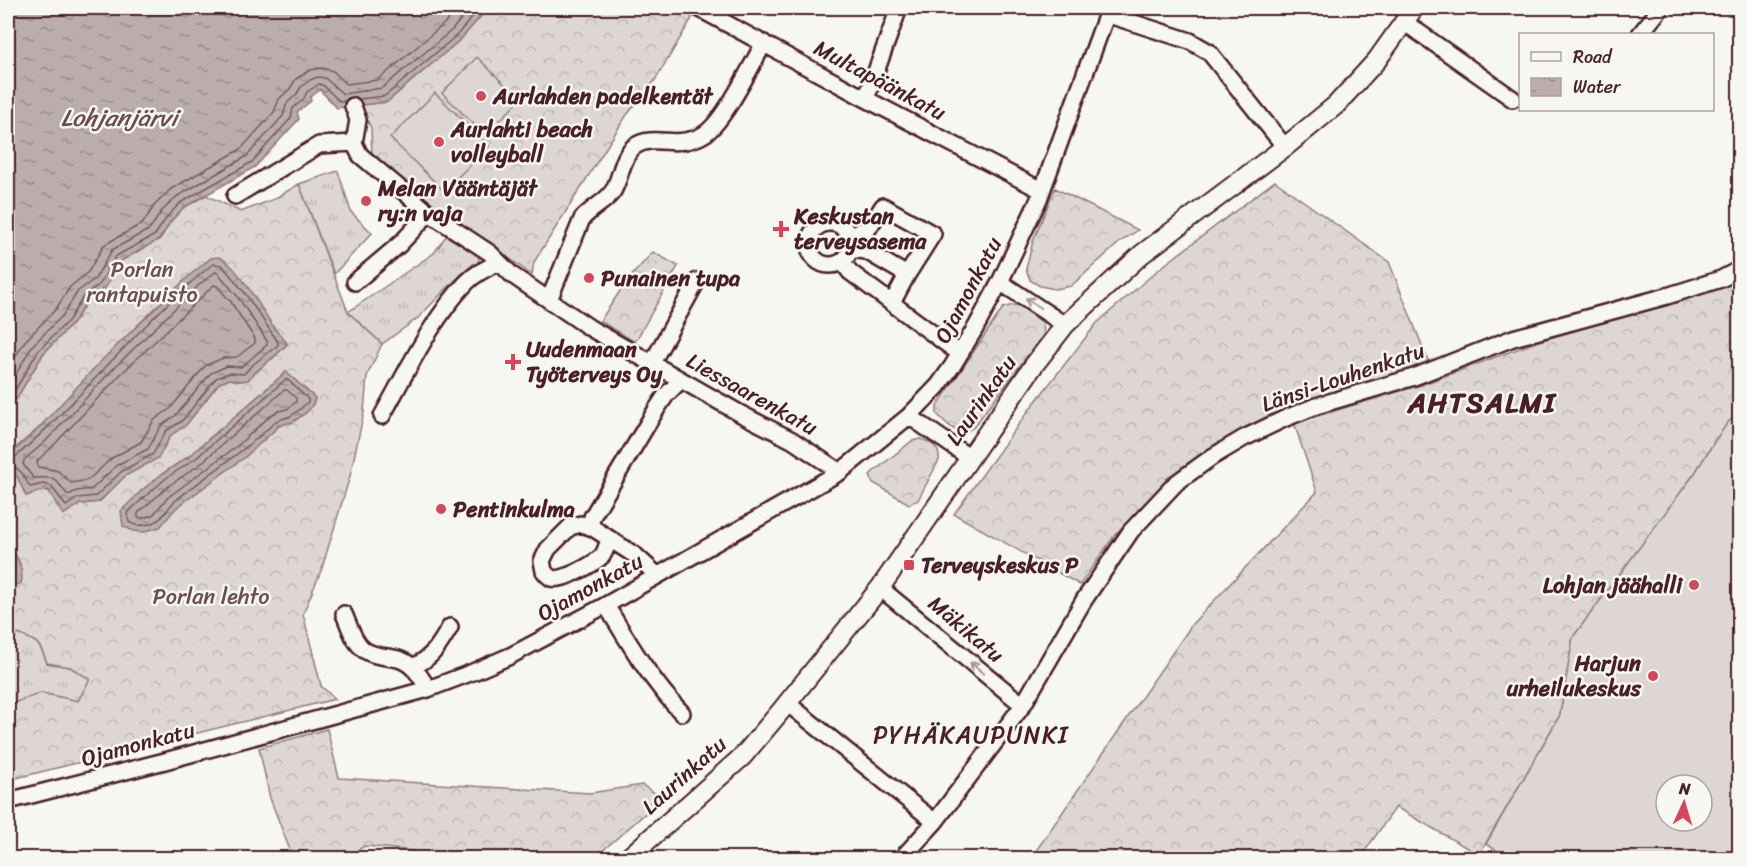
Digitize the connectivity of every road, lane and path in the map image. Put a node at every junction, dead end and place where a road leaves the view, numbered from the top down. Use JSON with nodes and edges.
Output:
{"nodes":[{"id":1,"x":698,"y":8,"type":"edge"},
{"id":2,"x":899,"y":8,"type":"edge"},
{"id":3,"x":1661,"y":8,"type":"edge"},
{"id":4,"x":1108,"y":11,"type":"edge"},
{"id":5,"x":1409,"y":15,"type":"edge"},
{"id":6,"x":1641,"y":33,"type":"edge"},
{"id":7,"x":764,"y":43,"type":"junction"},
{"id":8,"x":866,"y":99,"type":"junction"},
{"id":9,"x":1512,"y":99,"type":"dead end"},
{"id":10,"x":353,"y":106,"type":"dead end"},
{"id":11,"x":354,"y":143,"type":"junction"},
{"id":12,"x":1285,"y":147,"type":"junction"},
{"id":13,"x":1041,"y":190,"type":"junction"},
{"id":14,"x":235,"y":196,"type":"dead end"},
{"id":15,"x":429,"y":213,"type":"junction"},
{"id":16,"x":847,"y":248,"type":"junction"},
{"id":17,"x":499,"y":262,"type":"junction"},
{"id":18,"x":1740,"y":269,"type":"edge"},
{"id":19,"x":907,"y":275,"type":"junction"},
{"id":20,"x":697,"y":281,"type":"dead end"},
{"id":21,"x":354,"y":282,"type":"dead end"},
{"id":22,"x":1000,"y":282,"type":"junction"},
{"id":23,"x":549,"y":300,"type":"junction"},
{"id":24,"x":892,"y":303,"type":"junction"},
{"id":25,"x":1065,"y":325,"type":"junction"},
{"id":26,"x":960,"y":352,"type":"junction"},
{"id":27,"x":652,"y":363,"type":"junction"},
{"id":28,"x":681,"y":380,"type":"junction"},
{"id":29,"x":382,"y":416,"type":"dead end"},
{"id":30,"x":909,"y":416,"type":"junction"},
{"id":31,"x":970,"y":458,"type":"junction"},
{"id":32,"x":840,"y":472,"type":"junction"},
{"id":33,"x":593,"y":528,"type":"junction"},
{"id":34,"x":609,"y":539,"type":"junction"},
{"id":35,"x":657,"y":575,"type":"junction"},
{"id":36,"x":880,"y":588,"type":"junction"},
{"id":37,"x":606,"y":605,"type":"junction"},
{"id":38,"x":344,"y":614,"type":"dead end"},
{"id":39,"x":450,"y":627,"type":"dead end"},
{"id":40,"x":413,"y":667,"type":"junction"},
{"id":41,"x":428,"y":689,"type":"junction"},
{"id":42,"x":788,"y":703,"type":"junction"},
{"id":43,"x":1023,"y":705,"type":"junction"},
{"id":44,"x":682,"y":713,"type":"dead end"},
{"id":45,"x":8,"y":801,"type":"edge"},
{"id":46,"x":935,"y":822,"type":"junction"},
{"id":47,"x":628,"y":858,"type":"edge"},
{"id":48,"x":902,"y":858,"type":"edge"}],
"edges":[{"from":1,"to":7,"type":"street","name":"Multapäänkatu"},
{"from":2,"to":8,"type":"street"},
{"from":3,"to":6,"type":"street"},
{"from":4,"to":12,"type":"street"},
{"from":4,"to":13,"type":"street","name":"Ojamonkatu"},
{"from":5,"to":9,"type":"street"},
{"from":5,"to":12,"type":"main road","name":"Laurinkatu"},
{"from":7,"to":8,"type":"street","name":"Multapäänkatu"},
{"from":7,"to":23,"type":"street"},
{"from":8,"to":13,"type":"street","name":"Multapäänkatu"},
{"from":10,"to":11,"type":"street"},
{"from":11,"to":14,"type":"street"},
{"from":11,"to":15,"type":"street","name":"Liessaarenkatu"},
{"from":12,"to":25,"type":"main road","name":"Laurinkatu"},
{"from":13,"to":22,"type":"street","name":"Ojamonkatu"},
{"from":15,"to":17,"type":"street","name":"Liessaarenkatu"},
{"from":15,"to":21,"type":"street"},
{"from":16,"to":19,"type":"street"},
{"from":16,"to":19,"type":"street"},
{"from":16,"to":24,"type":"street"},
{"from":17,"to":23,"type":"street","name":"Liessaarenkatu"},
{"from":17,"to":29,"type":"street"},
{"from":18,"to":43,"type":"street","name":"Länsi-Louhenkatu"},
{"from":19,"to":24,"type":"street"},
{"from":20,"to":27,"type":"street"},
{"from":25,"to":22,"type":"street","one_way":true},
{"from":22,"to":26,"type":"street","name":"Ojamonkatu"},
{"from":23,"to":27,"type":"street","name":"Liessaarenkatu"},
{"from":24,"to":26,"type":"street"},
{"from":25,"to":31,"type":"main road","name":"Laurinkatu"},
{"from":26,"to":30,"type":"street","name":"Ojamonkatu"},
{"from":27,"to":28,"type":"street","name":"Liessaarenkatu"},
{"from":28,"to":32,"type":"street","name":"Liessaarenkatu"},
{"from":28,"to":33,"type":"street"},
{"from":30,"to":31,"type":"street"},
{"from":30,"to":32,"type":"street","name":"Ojamonkatu"},
{"from":31,"to":36,"type":"main road","name":"Laurinkatu"},
{"from":32,"to":35,"type":"street","name":"Ojamonkatu"},
{"from":33,"to":34,"type":"street"},
{"from":33,"to":34,"type":"street"},
{"from":34,"to":35,"type":"street"},
{"from":35,"to":37,"type":"street","name":"Ojamonkatu"},
{"from":36,"to":42,"type":"main road","name":"Laurinkatu"},
{"from":43,"to":36,"type":"street","name":"Mäkikatu","one_way":true},
{"from":37,"to":41,"type":"street","name":"Ojamonkatu"},
{"from":37,"to":44,"type":"street"},
{"from":38,"to":40,"type":"street"},
{"from":39,"to":40,"type":"street"},
{"from":40,"to":41,"type":"street"},
{"from":41,"to":45,"type":"street","name":"Ojamonkatu"},
{"from":42,"to":46,"type":"street"},
{"from":42,"to":47,"type":"main road","name":"Laurinkatu"},
{"from":43,"to":46,"type":"street","name":"Länsi-Louhenkatu"},
{"from":46,"to":48,"type":"street","name":"Länsi-Louhenkatu"}]}
